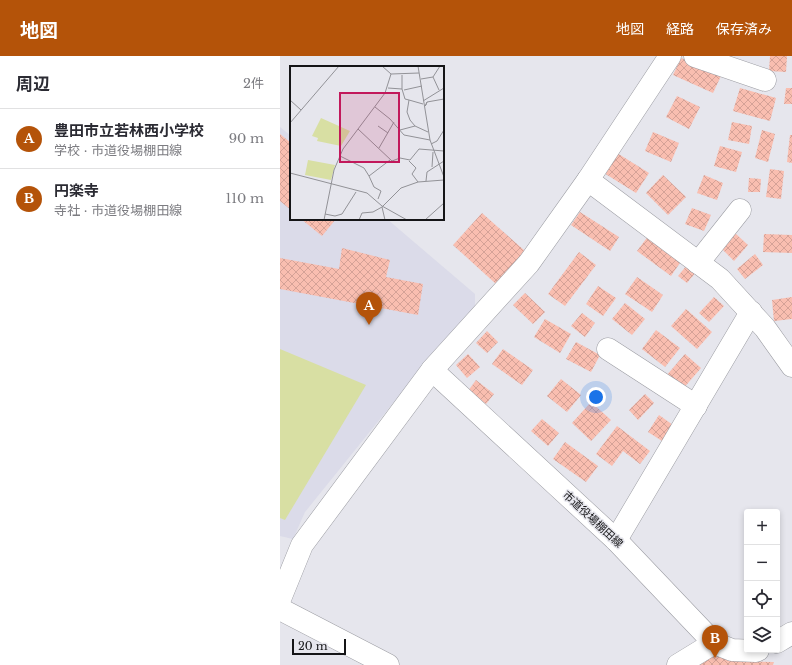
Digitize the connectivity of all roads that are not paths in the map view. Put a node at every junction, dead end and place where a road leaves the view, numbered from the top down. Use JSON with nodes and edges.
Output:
{"nodes":[{"id":1,"x":670,"y":56,"type":"edge"},
{"id":2,"x":695,"y":56,"type":"edge"},
{"id":3,"x":765,"y":80,"type":"dead end"},
{"id":4,"x":588,"y":180,"type":"junction"},
{"id":5,"x":740,"y":210,"type":"dead end"},
{"id":6,"x":698,"y":263,"type":"junction"},
{"id":7,"x":751,"y":312,"type":"junction"},
{"id":8,"x":608,"y":349,"type":"dead end"},
{"id":9,"x":792,"y":366,"type":"edge"},
{"id":10,"x":432,"y":370,"type":"junction"},
{"id":11,"x":696,"y":406,"type":"junction"},
{"id":12,"x":616,"y":540,"type":"junction"},
{"id":13,"x":280,"y":599,"type":"edge"},
{"id":14,"x":280,"y":609,"type":"edge"},
{"id":15,"x":792,"y":633,"type":"edge"},
{"id":16,"x":780,"y":640,"type":"edge"},
{"id":17,"x":714,"y":643,"type":"junction"},
{"id":18,"x":744,"y":650,"type":"edge"},
{"id":19,"x":388,"y":665,"type":"edge"},
{"id":20,"x":678,"y":665,"type":"edge"}],
"edges":[{"from":1,"to":4,"type":"street"},
{"from":2,"to":3,"type":"street"},
{"from":4,"to":6,"type":"street"},
{"from":4,"to":10,"type":"street"},
{"from":5,"to":6,"type":"street"},
{"from":6,"to":7,"type":"street"},
{"from":7,"to":9,"type":"street"},
{"from":7,"to":11,"type":"street"},
{"from":8,"to":11,"type":"street"},
{"from":10,"to":12,"type":"street","name":"市道役場棚田線"},
{"from":10,"to":13,"type":"street"},
{"from":11,"to":12,"type":"street"},
{"from":12,"to":17,"type":"street","name":"市道役場棚田線"},
{"from":14,"to":19,"type":"street"},
{"from":15,"to":16,"type":"street"},
{"from":17,"to":18,"type":"street","name":"市道役場棚田線"},
{"from":17,"to":20,"type":"street"}]}
